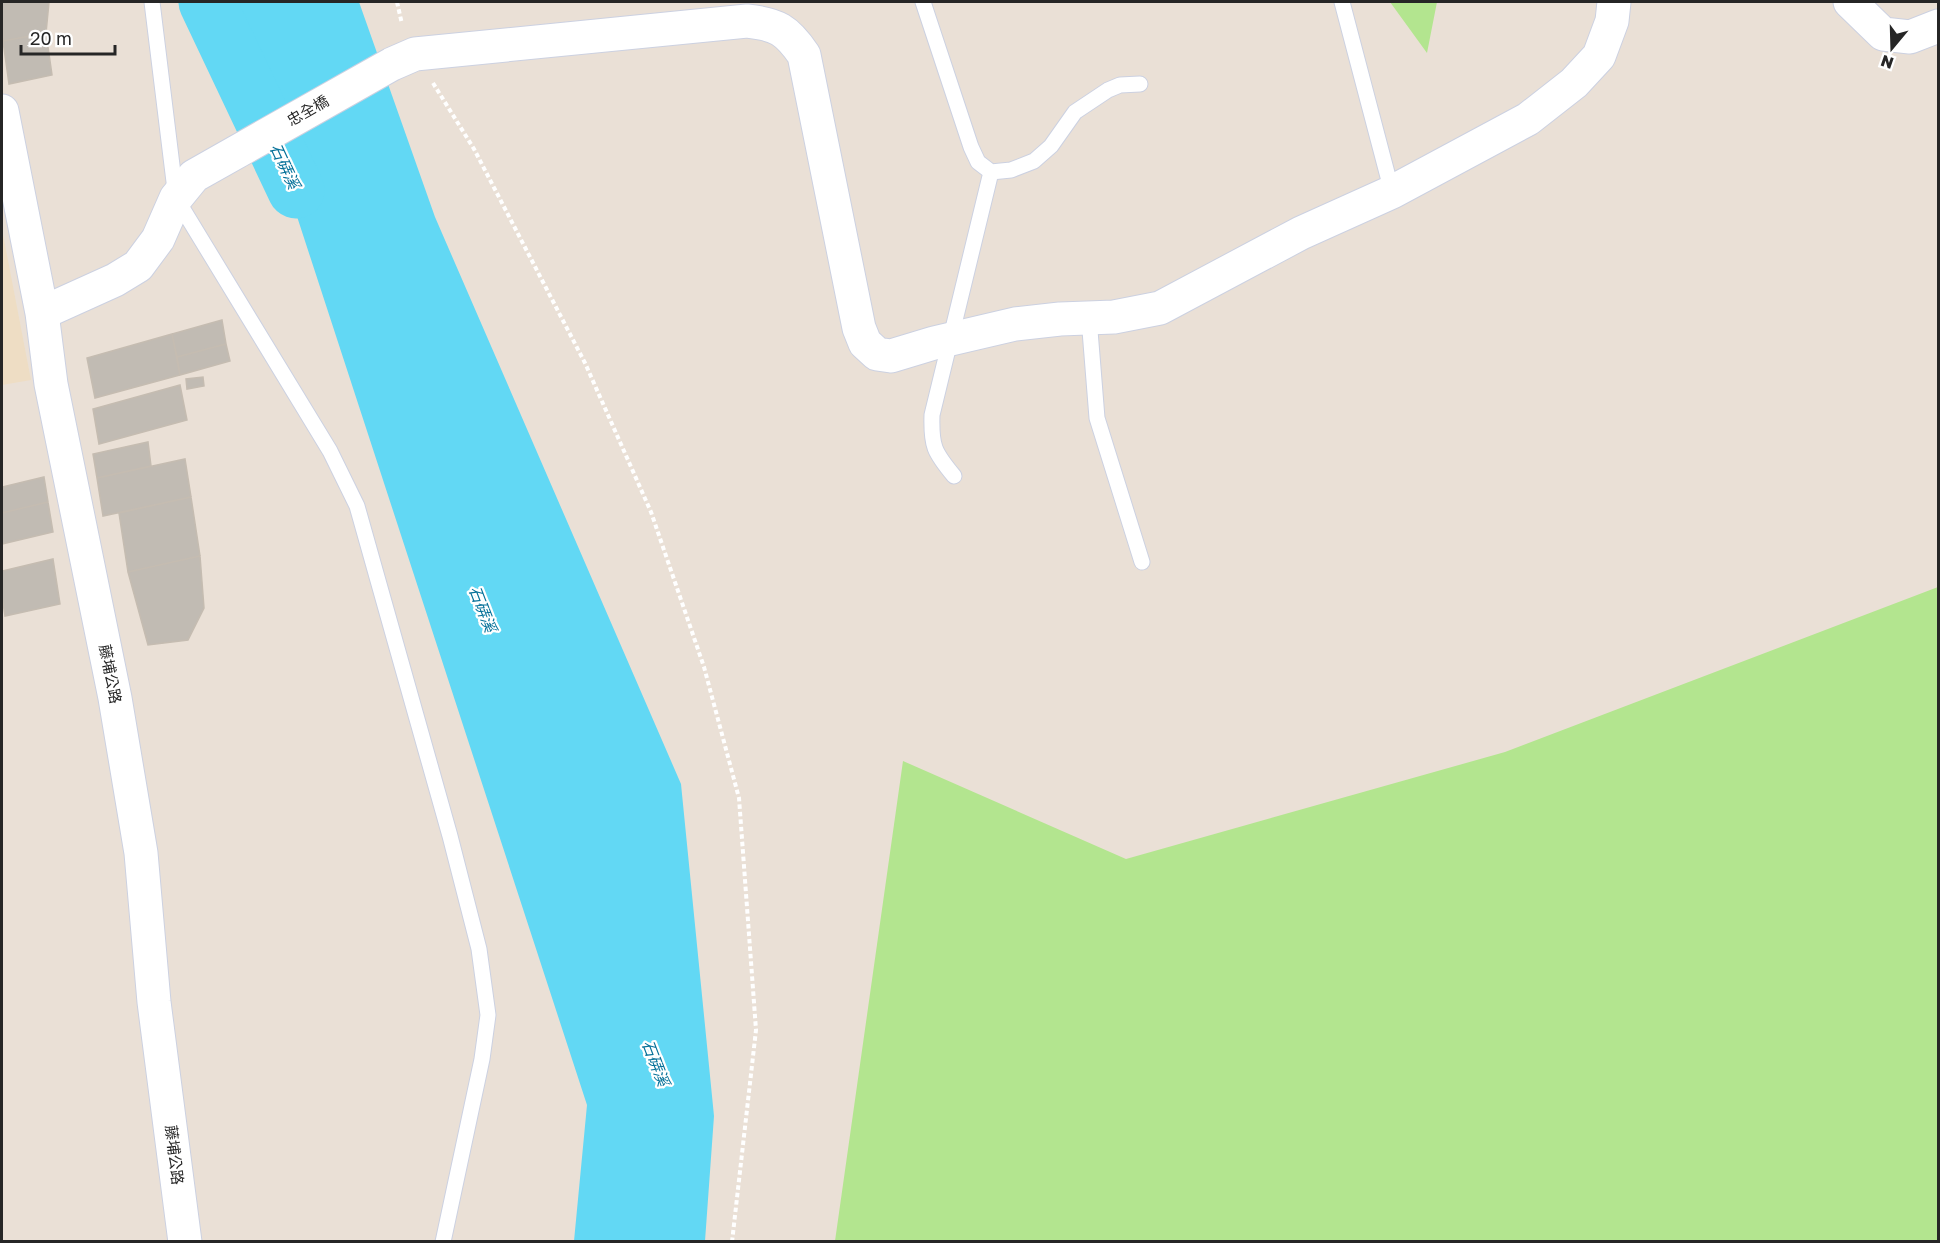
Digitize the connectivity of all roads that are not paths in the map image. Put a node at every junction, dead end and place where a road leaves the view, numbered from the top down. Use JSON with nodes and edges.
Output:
{"nodes":[{"id":1,"x":152,"y":2,"type":"edge"},
{"id":2,"x":923,"y":2,"type":"edge"},
{"id":3,"x":1342,"y":2,"type":"edge"},
{"id":4,"x":1614,"y":2,"type":"edge"},
{"id":5,"x":1850,"y":2,"type":"edge"},
{"id":6,"x":1938,"y":26,"type":"edge"},
{"id":7,"x":1140,"y":84,"type":"dead end"},
{"id":8,"x":2,"y":111,"type":"edge"},
{"id":9,"x":991,"y":172,"type":"junction"},
{"id":10,"x":185,"y":187,"type":"junction"},
{"id":11,"x":1392,"y":192,"type":"junction"},
{"id":12,"x":42,"y":313,"type":"junction"},
{"id":13,"x":1089,"y":318,"type":"junction"},
{"id":14,"x":950,"y":340,"type":"junction"},
{"id":15,"x":954,"y":476,"type":"dead end"},
{"id":16,"x":1142,"y":562,"type":"dead end"},
{"id":17,"x":185,"y":1242,"type":"edge"},
{"id":18,"x":443,"y":1242,"type":"edge"}],
"edges":[{"from":1,"to":10,"type":"lane"},
{"from":2,"to":9,"type":"lane"},
{"from":3,"to":11,"type":"lane"},
{"from":4,"to":11,"type":"street"},
{"from":5,"to":6,"type":"street"},
{"from":7,"to":9,"type":"lane"},
{"from":8,"to":12,"type":"street","name":"藤埔公路"},
{"from":9,"to":14,"type":"lane"},
{"from":10,"to":12,"type":"street"},
{"from":10,"to":14,"type":"street","name":"忠全橋"},
{"from":10,"to":18,"type":"lane"},
{"from":11,"to":13,"type":"street"},
{"from":12,"to":17,"type":"street","name":"藤埔公路"},
{"from":13,"to":14,"type":"street"},
{"from":13,"to":16,"type":"lane"},
{"from":14,"to":15,"type":"lane"}]}
